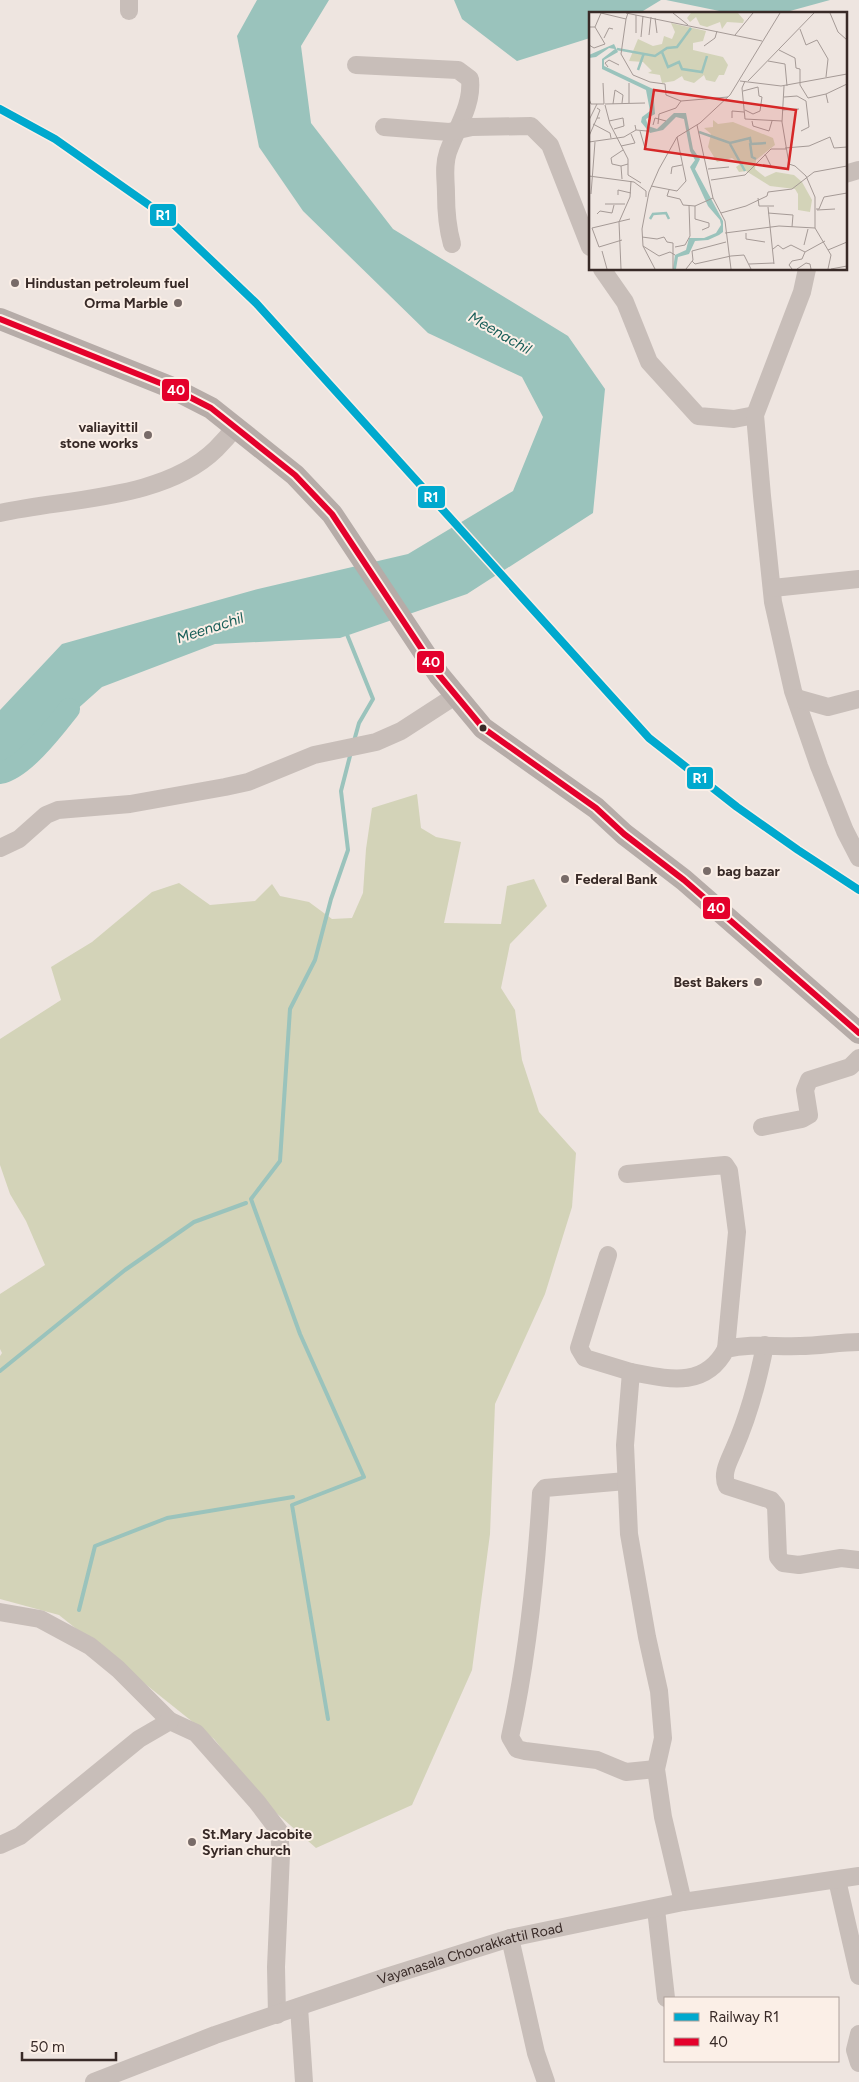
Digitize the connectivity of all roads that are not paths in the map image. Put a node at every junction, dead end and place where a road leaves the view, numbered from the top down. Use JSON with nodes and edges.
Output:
{"nodes":[{"id":1,"x":356,"y":65,"type":"dead end"},
{"id":2,"x":384,"y":128,"type":"dead end"},
{"id":3,"x":459,"y":130,"type":"junction"},
{"id":4,"x":859,"y":170,"type":"edge"},
{"id":5,"x":846,"y":174,"type":"edge"},
{"id":6,"x":452,"y":244,"type":"dead end"},
{"id":7,"x":589,"y":244,"type":"edge"},
{"id":8,"x":603,"y":270,"type":"edge"},
{"id":9,"x":807,"y":270,"type":"edge"},
{"id":10,"x":0,"y":318,"type":"edge"},
{"id":11,"x":755,"y":415,"type":"junction"},
{"id":12,"x":236,"y":426,"type":"junction"},
{"id":13,"x":0,"y":513,"type":"edge"},
{"id":14,"x":859,"y":579,"type":"edge"},
{"id":15,"x":774,"y":588,"type":"junction"},
{"id":16,"x":455,"y":696,"type":"junction"},
{"id":17,"x":796,"y":698,"type":"junction"},
{"id":18,"x":859,"y":699,"type":"edge"},
{"id":19,"x":0,"y":848,"type":"edge"},
{"id":20,"x":859,"y":858,"type":"edge"},
{"id":21,"x":859,"y":1034,"type":"edge"},
{"id":22,"x":859,"y":1058,"type":"edge"},
{"id":23,"x":762,"y":1127,"type":"dead end"},
{"id":24,"x":627,"y":1174,"type":"dead end"},
{"id":25,"x":608,"y":1255,"type":"dead end"},
{"id":26,"x":859,"y":1342,"type":"edge"},
{"id":27,"x":765,"y":1345,"type":"junction"},
{"id":28,"x":726,"y":1349,"type":"junction"},
{"id":29,"x":631,"y":1372,"type":"junction"},
{"id":30,"x":626,"y":1481,"type":"junction"},
{"id":31,"x":859,"y":1560,"type":"edge"},
{"id":32,"x":0,"y":1612,"type":"edge"},
{"id":33,"x":170,"y":1721,"type":"junction"},
{"id":34,"x":656,"y":1769,"type":"junction"},
{"id":35,"x":0,"y":1845,"type":"edge"},
{"id":36,"x":859,"y":1876,"type":"edge"},
{"id":37,"x":837,"y":1880,"type":"junction"},
{"id":38,"x":683,"y":1902,"type":"junction"},
{"id":39,"x":656,"y":1909,"type":"junction"},
{"id":40,"x":510,"y":1938,"type":"junction"},
{"id":41,"x":859,"y":1976,"type":"edge"},
{"id":42,"x":666,"y":1997,"type":"edge"},
{"id":43,"x":299,"y":2007,"type":"junction"},
{"id":44,"x":277,"y":2015,"type":"junction"},
{"id":45,"x":859,"y":2034,"type":"edge"},
{"id":46,"x":859,"y":2063,"type":"edge"},
{"id":47,"x":94,"y":2082,"type":"edge"},
{"id":48,"x":304,"y":2082,"type":"edge"},
{"id":49,"x":546,"y":2082,"type":"edge"}],
"edges":[{"from":1,"to":3,"type":"street"},
{"from":2,"to":3,"type":"street"},
{"from":3,"to":6,"type":"street"},
{"from":3,"to":7,"type":"street"},
{"from":4,"to":5,"type":"street"},
{"from":8,"to":11,"type":"street"},
{"from":9,"to":11,"type":"street"},
{"from":10,"to":12,"type":"main road"},
{"from":11,"to":15,"type":"street"},
{"from":12,"to":13,"type":"street"},
{"from":12,"to":16,"type":"main road"},
{"from":14,"to":15,"type":"street"},
{"from":15,"to":17,"type":"street"},
{"from":16,"to":19,"type":"street"},
{"from":16,"to":21,"type":"main road"},
{"from":17,"to":18,"type":"street"},
{"from":17,"to":20,"type":"street"},
{"from":22,"to":23,"type":"street"},
{"from":24,"to":28,"type":"street"},
{"from":25,"to":29,"type":"street"},
{"from":26,"to":27,"type":"street"},
{"from":27,"to":28,"type":"street"},
{"from":27,"to":31,"type":"street"},
{"from":28,"to":29,"type":"street"},
{"from":29,"to":30,"type":"street"},
{"from":30,"to":34,"type":"street"},
{"from":30,"to":34,"type":"street"},
{"from":32,"to":33,"type":"street"},
{"from":33,"to":35,"type":"street"},
{"from":33,"to":44,"type":"street"},
{"from":34,"to":38,"type":"street"},
{"from":36,"to":37,"type":"street","name":"Vayanasala Choorakkattil Road"},
{"from":37,"to":38,"type":"street","name":"Vayanasala Choorakkattil Road"},
{"from":37,"to":41,"type":"street"},
{"from":38,"to":39,"type":"street","name":"Vayanasala Choorakkattil Road"},
{"from":39,"to":40,"type":"street","name":"Vayanasala Choorakkattil Road"},
{"from":39,"to":42,"type":"street"},
{"from":40,"to":43,"type":"street","name":"Vayanasala Choorakkattil Road"},
{"from":40,"to":49,"type":"street"},
{"from":43,"to":44,"type":"street","name":"Vayanasala Choorakkattil Road"},
{"from":43,"to":48,"type":"street"},
{"from":44,"to":47,"type":"street","name":"Vayanasala Choorakkattil Road"},
{"from":45,"to":46,"type":"street"}]}
